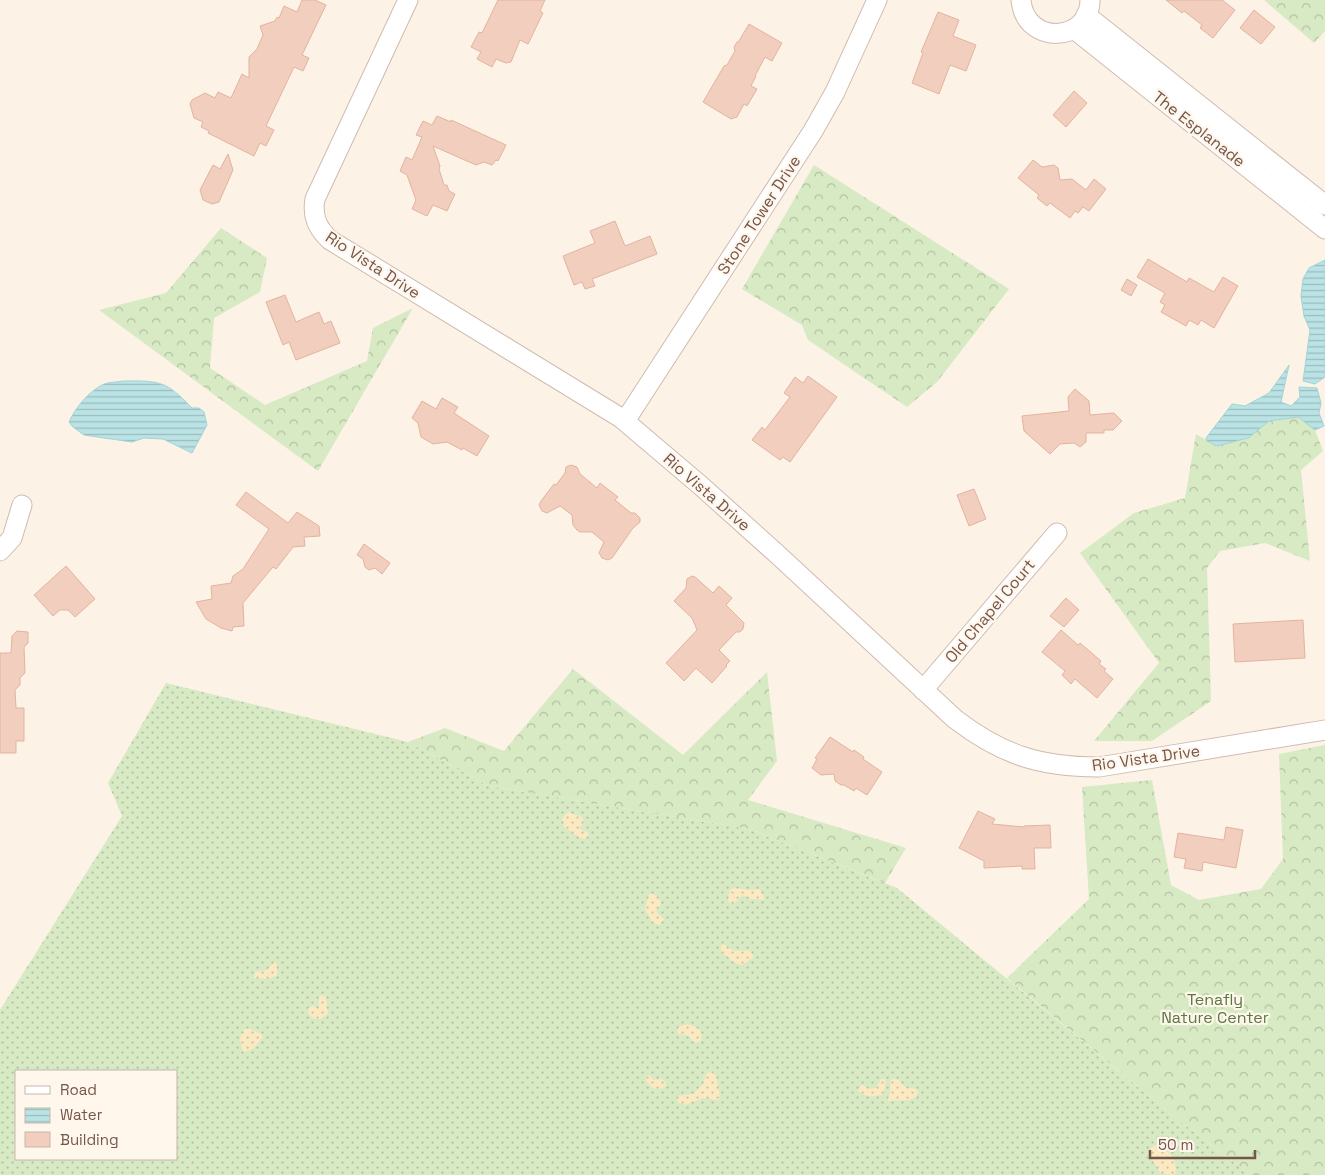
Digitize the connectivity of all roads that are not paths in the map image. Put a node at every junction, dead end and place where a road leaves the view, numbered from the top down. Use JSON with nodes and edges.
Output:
{"nodes":[{"id":1,"x":408,"y":0,"type":"edge"},
{"id":2,"x":878,"y":0,"type":"edge"},
{"id":3,"x":1020,"y":0,"type":"edge"},
{"id":4,"x":1088,"y":8,"type":"edge"},
{"id":5,"x":1074,"y":29,"type":"junction"},
{"id":6,"x":1325,"y":205,"type":"edge"},
{"id":7,"x":1325,"y":229,"type":"edge"},
{"id":8,"x":625,"y":422,"type":"junction"},
{"id":9,"x":22,"y":505,"type":"dead end"},
{"id":10,"x":1057,"y":533,"type":"dead end"},
{"id":11,"x":0,"y":552,"type":"edge"},
{"id":12,"x":923,"y":690,"type":"junction"},
{"id":13,"x":1325,"y":730,"type":"edge"}],
"edges":[{"from":1,"to":8,"type":"street","name":"Rio Vista Drive"},
{"from":2,"to":8,"type":"street","name":"Stone Tower Drive"},
{"from":3,"to":5,"type":"street"},
{"from":4,"to":5,"type":"street"},
{"from":4,"to":6,"type":"street","name":"The Esplanade"},
{"from":5,"to":7,"type":"street","name":"The Esplanade"},
{"from":8,"to":12,"type":"street","name":"Rio Vista Drive"},
{"from":9,"to":11,"type":"street"},
{"from":10,"to":12,"type":"street","name":"Old Chapel Court"},
{"from":12,"to":13,"type":"street","name":"Rio Vista Drive"}]}
